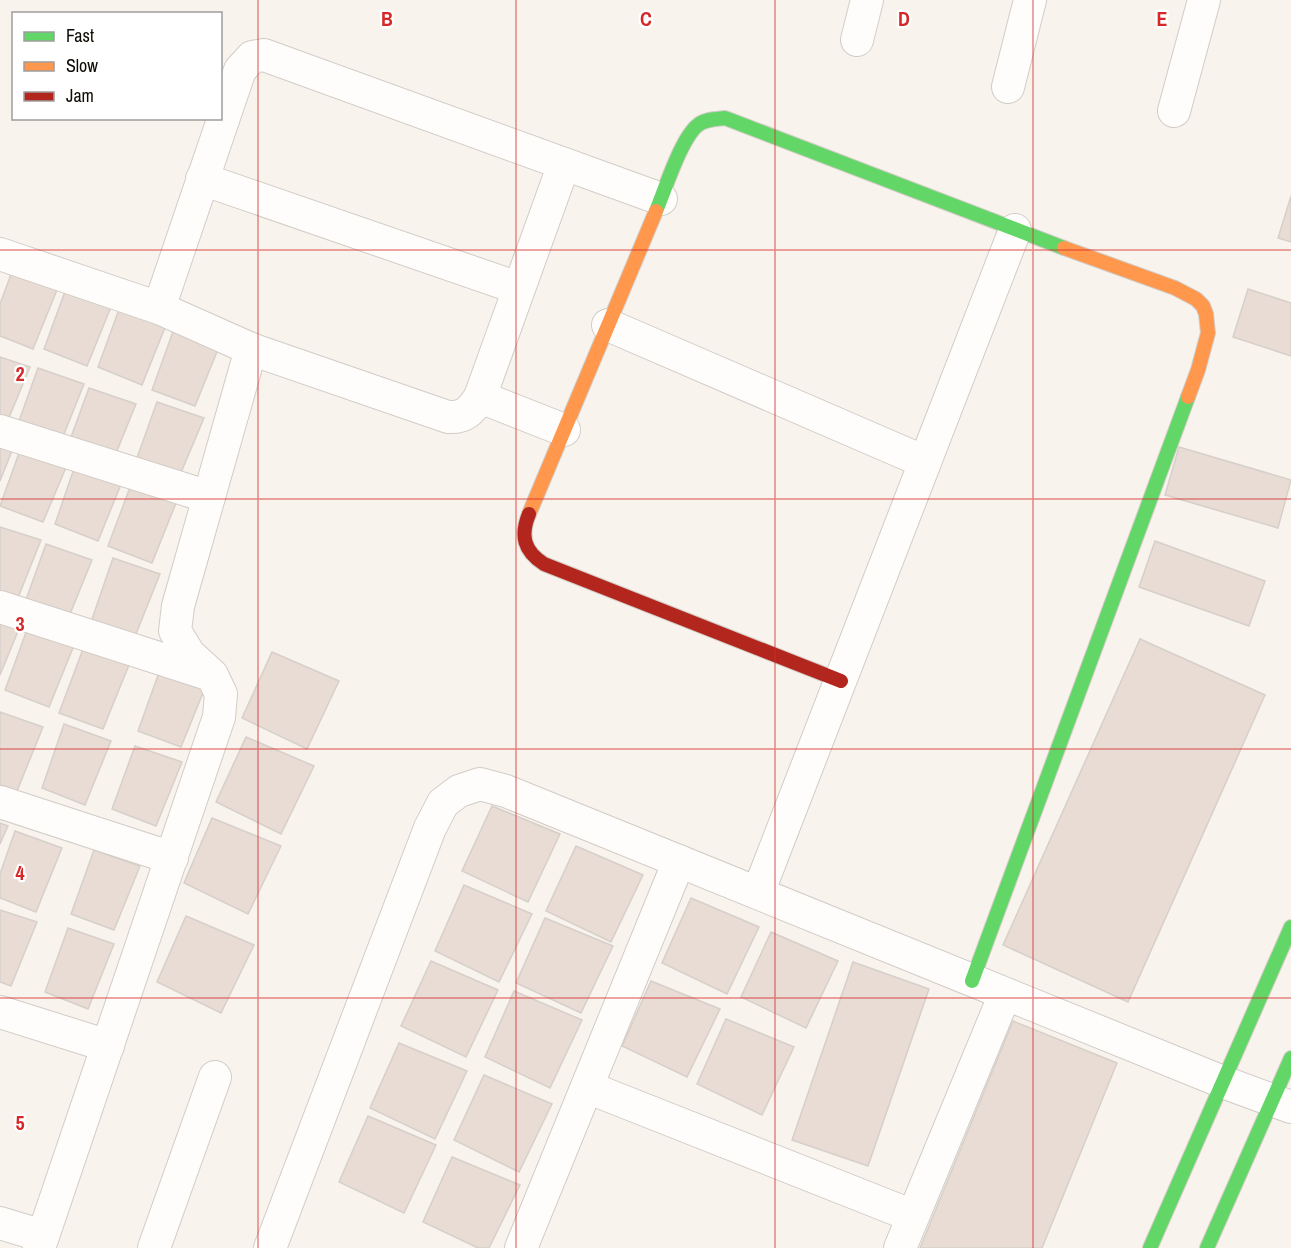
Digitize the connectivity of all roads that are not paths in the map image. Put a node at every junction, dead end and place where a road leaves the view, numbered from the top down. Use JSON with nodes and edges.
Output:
{"nodes":[{"id":1,"x":867,"y":0,"type":"edge"},
{"id":2,"x":1030,"y":0,"type":"edge"},
{"id":3,"x":1204,"y":0,"type":"edge"},
{"id":4,"x":857,"y":40,"type":"dead end"},
{"id":5,"x":1008,"y":87,"type":"dead end"},
{"id":6,"x":1174,"y":111,"type":"dead end"},
{"id":7,"x":564,"y":164,"type":"junction"},
{"id":8,"x":202,"y":179,"type":"junction"},
{"id":9,"x":661,"y":199,"type":"junction"},
{"id":10,"x":1015,"y":230,"type":"junction"},
{"id":11,"x":0,"y":254,"type":"edge"},
{"id":12,"x":518,"y":288,"type":"junction"},
{"id":13,"x":159,"y":308,"type":"junction"},
{"id":14,"x":608,"y":325,"type":"junction"},
{"id":15,"x":251,"y":349,"type":"junction"},
{"id":16,"x":480,"y":397,"type":"junction"},
{"id":17,"x":564,"y":429,"type":"junction"},
{"id":18,"x":0,"y":431,"type":"edge"},
{"id":19,"x":926,"y":462,"type":"junction"},
{"id":20,"x":209,"y":497,"type":"junction"},
{"id":21,"x":0,"y":607,"type":"edge"},
{"id":22,"x":212,"y":675,"type":"junction"},
{"id":23,"x":841,"y":681,"type":"junction"},
{"id":24,"x":0,"y":802,"type":"edge"},
{"id":25,"x":172,"y":858,"type":"junction"},
{"id":26,"x":679,"y":861,"type":"junction"},
{"id":27,"x":758,"y":893,"type":"junction"},
{"id":28,"x":1291,"y":927,"type":"edge"},
{"id":29,"x":972,"y":981,"type":"junction"},
{"id":30,"x":1005,"y":994,"type":"junction"},
{"id":31,"x":0,"y":1012,"type":"edge"},
{"id":32,"x":108,"y":1046,"type":"junction"},
{"id":33,"x":1291,"y":1058,"type":"edge"},
{"id":34,"x":215,"y":1077,"type":"dead end"},
{"id":35,"x":1223,"y":1082,"type":"junction"},
{"id":36,"x":587,"y":1087,"type":"junction"},
{"id":37,"x":1282,"y":1104,"type":"edge"},
{"id":38,"x":913,"y":1216,"type":"junction"},
{"id":39,"x":0,"y":1223,"type":"edge"},
{"id":40,"x":41,"y":1242,"type":"edge"},
{"id":41,"x":154,"y":1248,"type":"edge"},
{"id":42,"x":270,"y":1248,"type":"edge"},
{"id":43,"x":521,"y":1248,"type":"edge"},
{"id":44,"x":900,"y":1248,"type":"edge"},
{"id":45,"x":1150,"y":1248,"type":"edge"},
{"id":46,"x":1207,"y":1248,"type":"edge"}],
"edges":[{"from":1,"to":4,"type":"street"},
{"from":2,"to":5,"type":"street"},
{"from":3,"to":6,"type":"street"},
{"from":7,"to":8,"type":"street"},
{"from":7,"to":9,"type":"street"},
{"from":7,"to":12,"type":"street"},
{"from":8,"to":12,"type":"street"},
{"from":8,"to":13,"type":"street"},
{"from":9,"to":10,"type":"street"},
{"from":9,"to":14,"type":"street"},
{"from":10,"to":19,"type":"street"},
{"from":10,"to":29,"type":"street"},
{"from":11,"to":13,"type":"street"},
{"from":12,"to":16,"type":"street"},
{"from":13,"to":15,"type":"street"},
{"from":14,"to":17,"type":"street"},
{"from":14,"to":19,"type":"street"},
{"from":15,"to":16,"type":"street"},
{"from":15,"to":20,"type":"street"},
{"from":16,"to":17,"type":"street"},
{"from":17,"to":23,"type":"street"},
{"from":18,"to":20,"type":"street"},
{"from":19,"to":23,"type":"street"},
{"from":20,"to":22,"type":"street"},
{"from":21,"to":22,"type":"street"},
{"from":22,"to":25,"type":"street"},
{"from":23,"to":27,"type":"street"},
{"from":24,"to":25,"type":"street"},
{"from":25,"to":32,"type":"street"},
{"from":26,"to":27,"type":"street"},
{"from":26,"to":36,"type":"street"},
{"from":26,"to":42,"type":"street"},
{"from":27,"to":29,"type":"street"},
{"from":28,"to":35,"type":"street"},
{"from":29,"to":30,"type":"street"},
{"from":30,"to":35,"type":"street"},
{"from":30,"to":38,"type":"street"},
{"from":31,"to":32,"type":"street"},
{"from":32,"to":40,"type":"street"},
{"from":33,"to":37,"type":"street"},
{"from":34,"to":41,"type":"street"},
{"from":35,"to":37,"type":"street"},
{"from":35,"to":45,"type":"street"},
{"from":36,"to":38,"type":"street"},
{"from":36,"to":43,"type":"street"},
{"from":37,"to":46,"type":"street"},
{"from":38,"to":44,"type":"street"},
{"from":39,"to":40,"type":"street"}]}
